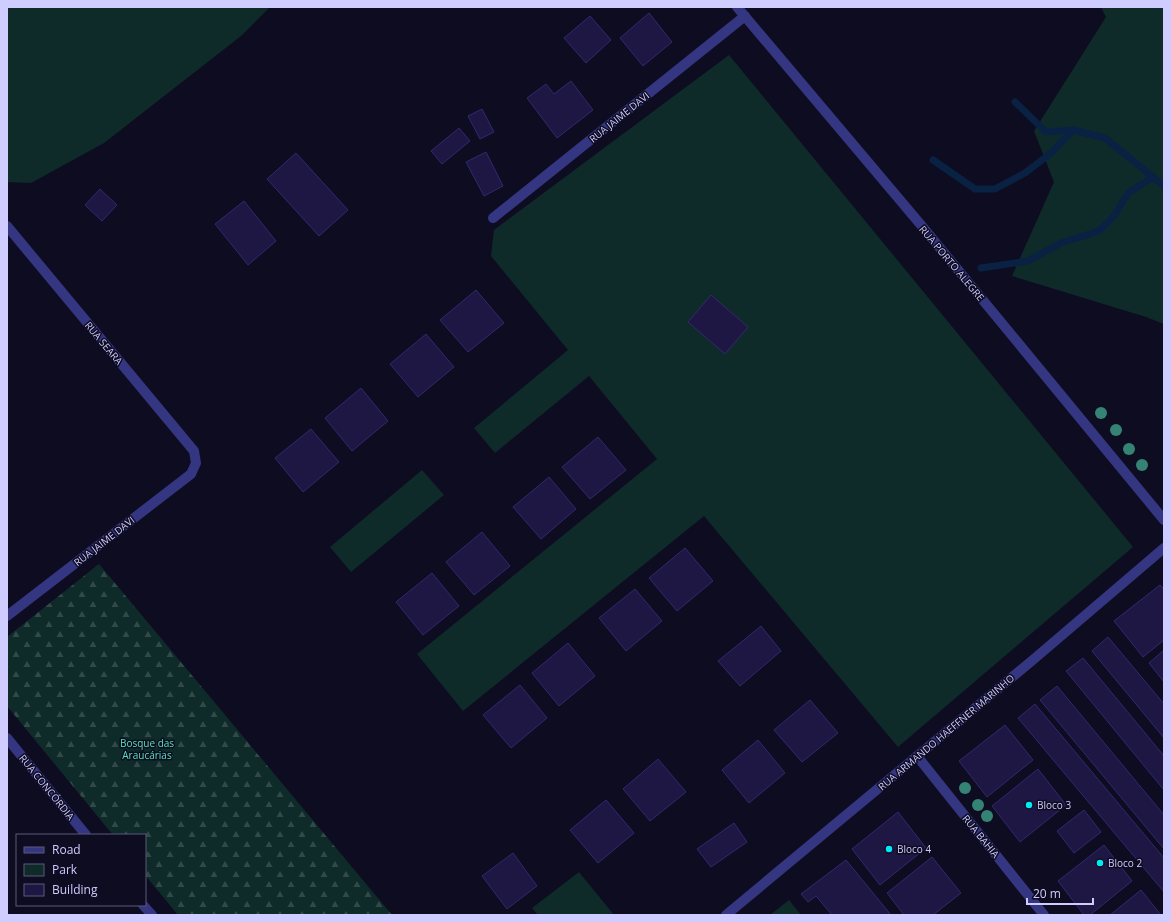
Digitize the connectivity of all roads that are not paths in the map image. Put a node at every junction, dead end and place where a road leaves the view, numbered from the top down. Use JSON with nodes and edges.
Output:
{"nodes":[{"id":1,"x":737,"y":7,"type":"edge"},
{"id":2,"x":745,"y":16,"type":"junction"},
{"id":3,"x":493,"y":218,"type":"dead end"},
{"id":4,"x":7,"y":226,"type":"edge"},
{"id":5,"x":196,"y":463,"type":"joint"},
{"id":6,"x":1164,"y":520,"type":"edge"},
{"id":7,"x":1164,"y":548,"type":"edge"},
{"id":8,"x":7,"y":616,"type":"edge"},
{"id":9,"x":7,"y":738,"type":"edge"},
{"id":10,"x":917,"y":756,"type":"junction"},
{"id":11,"x":85,"y":834,"type":"edge"},
{"id":12,"x":145,"y":906,"type":"edge"},
{"id":13,"x":152,"y":915,"type":"edge"},
{"id":14,"x":726,"y":915,"type":"edge"},
{"id":15,"x":1044,"y":915,"type":"edge"}],
"edges":[{"from":1,"to":2,"type":"street","name":"RUA PORTO ALEGRE"},
{"from":2,"to":3,"type":"street","name":"RUA JAIME DAVI"},
{"from":2,"to":6,"type":"street","name":"RUA PORTO ALEGRE"},
{"from":4,"to":5,"type":"street","name":"RUA SEARA"},
{"from":5,"to":8,"type":"street","name":"RUA JAIME DAVI"},
{"from":7,"to":10,"type":"street","name":"RUA ARMANDO HAEFFNER MARINHO"},
{"from":9,"to":11,"type":"street","name":"RUA CONCÓRDIA"},
{"from":10,"to":14,"type":"street","name":"RUA ARMANDO HAEFFNER MARINHO"},
{"from":10,"to":15,"type":"street","name":"RUA BAHIA"},
{"from":12,"to":13,"type":"street"}]}
